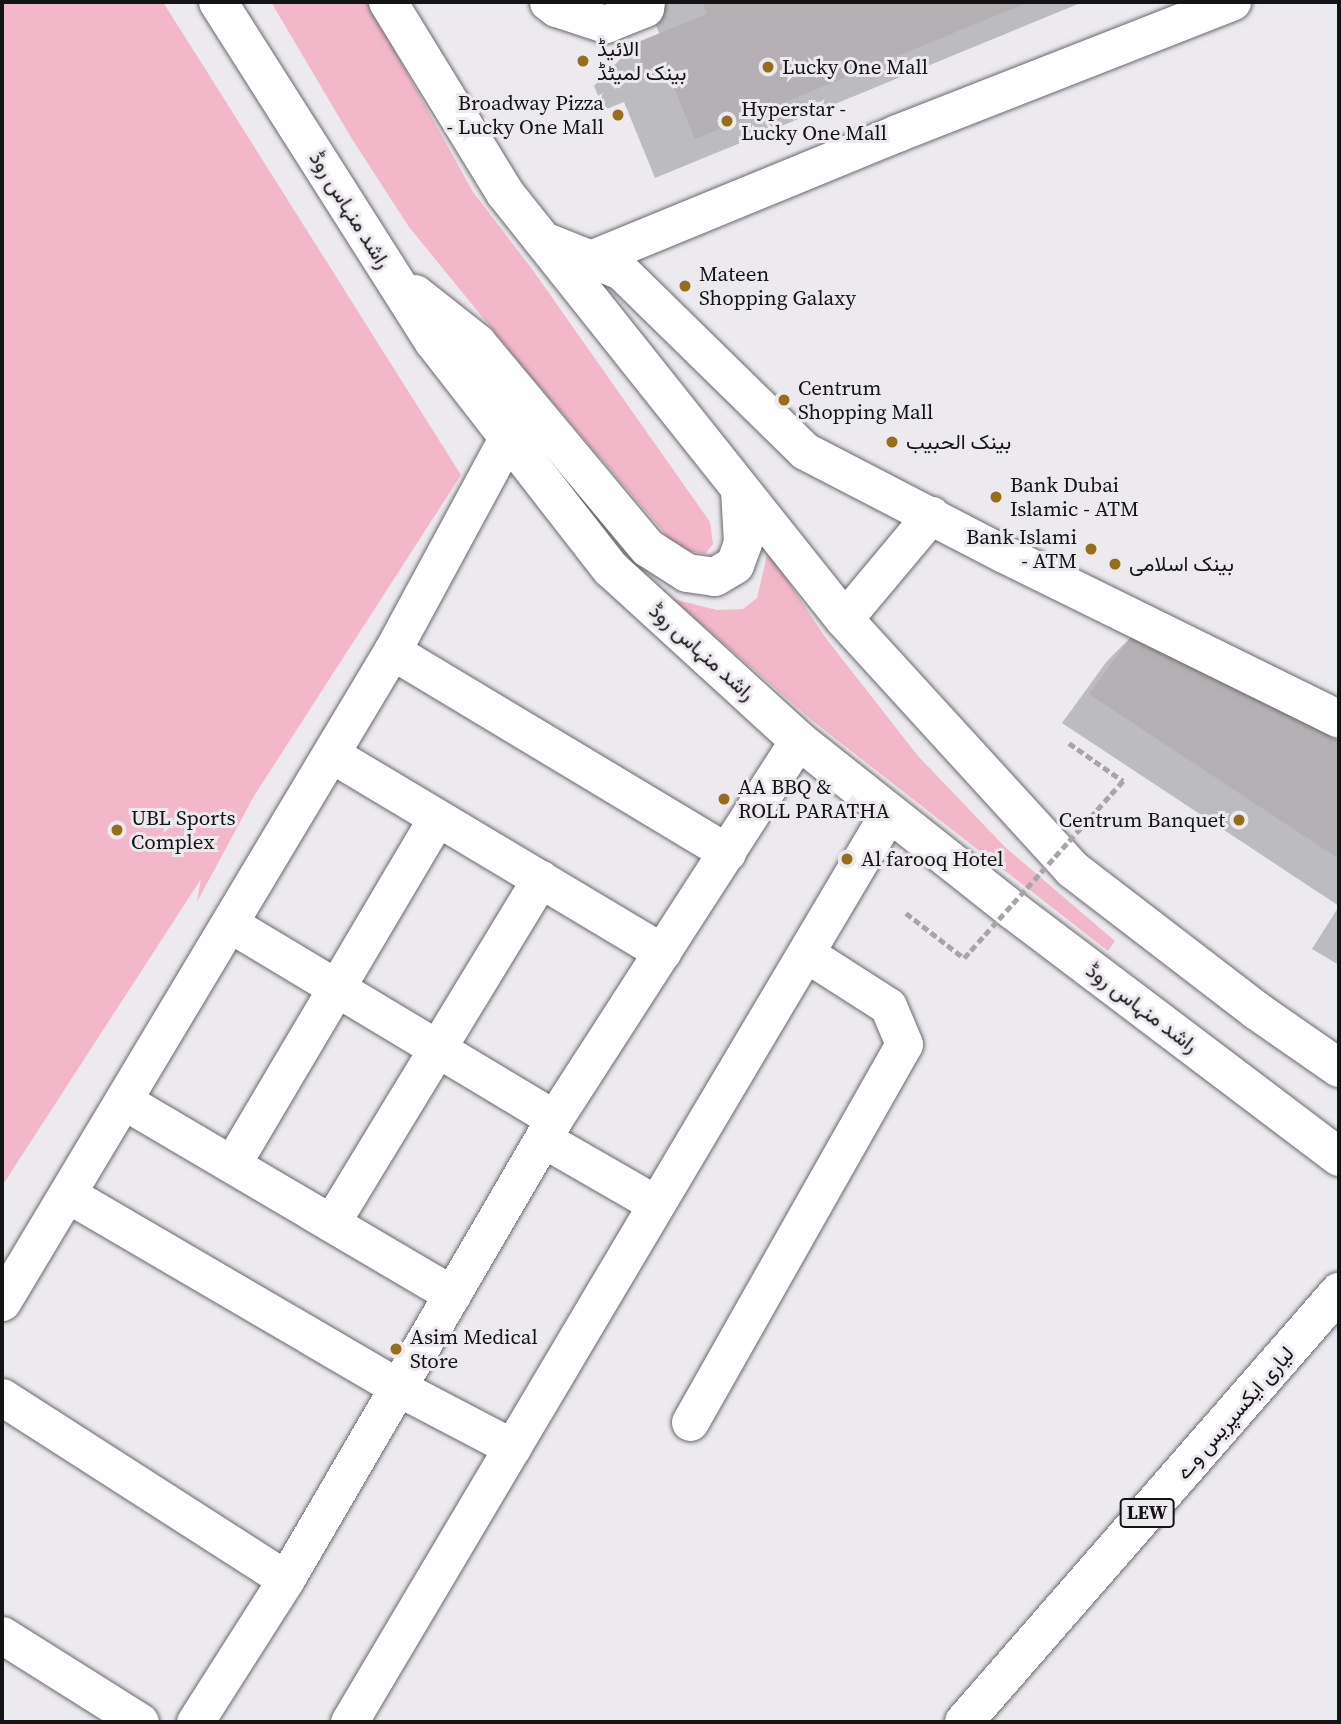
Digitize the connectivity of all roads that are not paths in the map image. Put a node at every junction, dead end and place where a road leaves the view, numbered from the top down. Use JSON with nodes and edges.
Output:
{"nodes":[{"id":1,"x":218,"y":2,"type":"edge"},
{"id":2,"x":388,"y":2,"type":"edge"},
{"id":3,"x":548,"y":2,"type":"edge"},
{"id":4,"x":646,"y":2,"type":"edge"},
{"id":5,"x":1232,"y":2,"type":"edge"},
{"id":6,"x":541,"y":239,"type":"junction"},
{"id":7,"x":590,"y":259,"type":"junction"},
{"id":8,"x":391,"y":276,"type":"junction"},
{"id":9,"x":507,"y":438,"type":"junction"},
{"id":10,"x":740,"y":490,"type":"junction"},
{"id":11,"x":931,"y":515,"type":"junction"},
{"id":12,"x":844,"y":619,"type":"junction"},
{"id":13,"x":392,"y":651,"type":"junction"},
{"id":14,"x":1339,"y":719,"type":"edge"},
{"id":15,"x":798,"y":740,"type":"junction"},
{"id":16,"x":331,"y":754,"type":"junction"},
{"id":17,"x":889,"y":811,"type":"junction"},
{"id":18,"x":437,"y":818,"type":"junction"},
{"id":19,"x":727,"y":852,"type":"junction"},
{"id":20,"x":540,"y":879,"type":"junction"},
{"id":21,"x":230,"y":924,"type":"junction"},
{"id":22,"x":662,"y":952,"type":"junction"},
{"id":23,"x":804,"y":953,"type":"junction"},
{"id":24,"x":337,"y":988,"type":"junction"},
{"id":25,"x":436,"y":1049,"type":"junction"},
{"id":26,"x":1339,"y":1069,"type":"edge"},
{"id":27,"x":124,"y":1101,"type":"junction"},
{"id":28,"x":548,"y":1129,"type":"junction"},
{"id":29,"x":1339,"y":1157,"type":"edge"},
{"id":30,"x":232,"y":1164,"type":"junction"},
{"id":31,"x":69,"y":1195,"type":"junction"},
{"id":32,"x":656,"y":1204,"type":"junction"},
{"id":33,"x":331,"y":1223,"type":"junction"},
{"id":34,"x":1339,"y":1292,"type":"edge"},
{"id":35,"x":452,"y":1294,"type":"junction"},
{"id":36,"x":2,"y":1302,"type":"edge"},
{"id":37,"x":397,"y":1387,"type":"junction"},
{"id":38,"x":2,"y":1397,"type":"edge"},
{"id":39,"x":690,"y":1422,"type":"dead end"},
{"id":40,"x":512,"y":1447,"type":"junction"},
{"id":41,"x":286,"y":1578,"type":"junction"},
{"id":42,"x":2,"y":1635,"type":"edge"},
{"id":43,"x":140,"y":1722,"type":"edge"},
{"id":44,"x":195,"y":1722,"type":"edge"},
{"id":45,"x":349,"y":1722,"type":"edge"},
{"id":46,"x":964,"y":1722,"type":"edge"}],
"edges":[{"from":1,"to":8,"type":"main road","name":"راشد منہاس روڈ"},
{"from":2,"to":6,"type":"main road"},
{"from":3,"to":4,"type":"street"},
{"from":5,"to":7,"type":"street"},
{"from":6,"to":7,"type":"street"},
{"from":6,"to":10,"type":"main road"},
{"from":7,"to":11,"type":"street"},
{"from":8,"to":9,"type":"main road","name":"راشد منہاس روڈ"},
{"from":8,"to":10,"type":"main road"},
{"from":9,"to":13,"type":"street"},
{"from":9,"to":15,"type":"main road","name":"راشد منہاس روڈ"},
{"from":10,"to":12,"type":"main road"},
{"from":11,"to":12,"type":"street"},
{"from":11,"to":14,"type":"street"},
{"from":12,"to":26,"type":"main road"},
{"from":13,"to":16,"type":"street"},
{"from":13,"to":19,"type":"street"},
{"from":15,"to":17,"type":"main road","name":"راشد منہاس روڈ"},
{"from":15,"to":19,"type":"street"},
{"from":16,"to":18,"type":"street"},
{"from":16,"to":21,"type":"street"},
{"from":17,"to":23,"type":"street"},
{"from":17,"to":29,"type":"main road","name":"راشد منہاس روڈ"},
{"from":18,"to":20,"type":"street"},
{"from":18,"to":24,"type":"street"},
{"from":19,"to":22,"type":"street"},
{"from":20,"to":22,"type":"street"},
{"from":20,"to":25,"type":"street"},
{"from":21,"to":24,"type":"street"},
{"from":21,"to":27,"type":"street"},
{"from":22,"to":28,"type":"street"},
{"from":23,"to":32,"type":"street"},
{"from":23,"to":39,"type":"street"},
{"from":24,"to":25,"type":"street"},
{"from":24,"to":30,"type":"street"},
{"from":25,"to":28,"type":"street"},
{"from":25,"to":33,"type":"street"},
{"from":27,"to":30,"type":"street"},
{"from":27,"to":31,"type":"street"},
{"from":28,"to":32,"type":"street"},
{"from":28,"to":35,"type":"street"},
{"from":30,"to":33,"type":"street"},
{"from":31,"to":36,"type":"street"},
{"from":31,"to":37,"type":"street"},
{"from":32,"to":40,"type":"street"},
{"from":33,"to":35,"type":"street"},
{"from":34,"to":46,"type":"main road","name":"لیاری ایکسپریس وے","number":"LEW"},
{"from":35,"to":37,"type":"street"},
{"from":37,"to":40,"type":"street"},
{"from":37,"to":41,"type":"street"},
{"from":38,"to":41,"type":"street"},
{"from":40,"to":45,"type":"street"},
{"from":41,"to":44,"type":"street"},
{"from":42,"to":43,"type":"street"}]}
